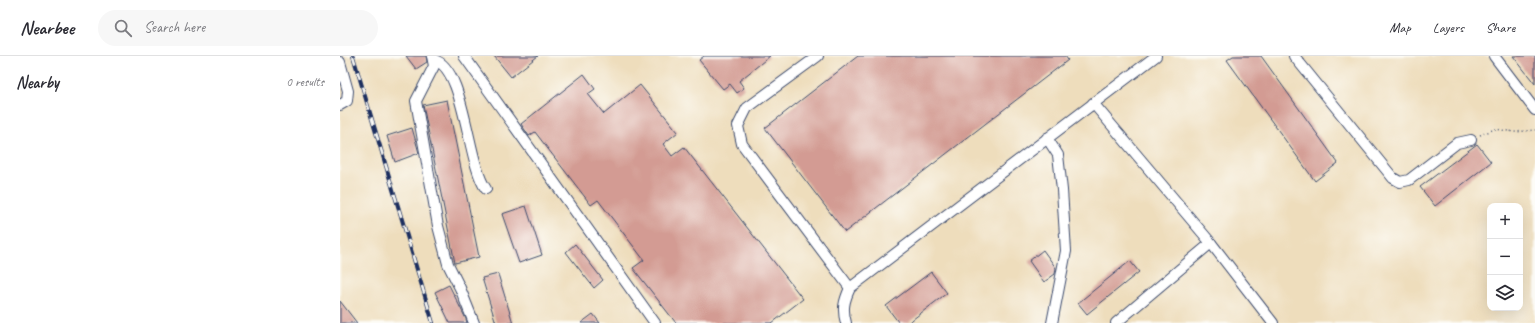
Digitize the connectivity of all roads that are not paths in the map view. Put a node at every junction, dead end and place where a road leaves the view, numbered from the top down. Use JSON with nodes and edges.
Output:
{"nodes":[{"id":1,"x":464,"y":56,"type":"edge"},
{"id":2,"x":818,"y":56,"type":"edge"},
{"id":3,"x":1156,"y":56,"type":"edge"},
{"id":4,"x":1294,"y":56,"type":"edge"},
{"id":5,"x":1494,"y":56,"type":"edge"},
{"id":6,"x":433,"y":58,"type":"edge"},
{"id":7,"x":340,"y":62,"type":"edge"},
{"id":8,"x":1093,"y":103,"type":"junction"},
{"id":9,"x":340,"y":105,"type":"edge"},
{"id":10,"x":1535,"y":110,"type":"edge"},
{"id":11,"x":1047,"y":138,"type":"junction"},
{"id":12,"x":1471,"y":140,"type":"road end"},
{"id":13,"x":486,"y":189,"type":"dead end"},
{"id":14,"x":1211,"y":243,"type":"junction"},
{"id":15,"x":850,"y":288,"type":"junction"},
{"id":16,"x":474,"y":323,"type":"edge"},
{"id":17,"x":655,"y":323,"type":"edge"},
{"id":18,"x":846,"y":323,"type":"edge"},
{"id":19,"x":1052,"y":323,"type":"edge"},
{"id":20,"x":1116,"y":323,"type":"edge"},
{"id":21,"x":1273,"y":323,"type":"edge"}],
"edges":[{"from":1,"to":17,"type":"street"},
{"from":2,"to":15,"type":"street"},
{"from":3,"to":8,"type":"street"},
{"from":4,"to":12,"type":"street"},
{"from":5,"to":10,"type":"street"},
{"from":6,"to":13,"type":"street"},
{"from":6,"to":16,"type":"street"},
{"from":7,"to":9,"type":"street"},
{"from":8,"to":11,"type":"street"},
{"from":8,"to":14,"type":"street"},
{"from":11,"to":15,"type":"street"},
{"from":11,"to":19,"type":"street"},
{"from":14,"to":20,"type":"street"},
{"from":14,"to":21,"type":"street"},
{"from":15,"to":18,"type":"street"}]}
